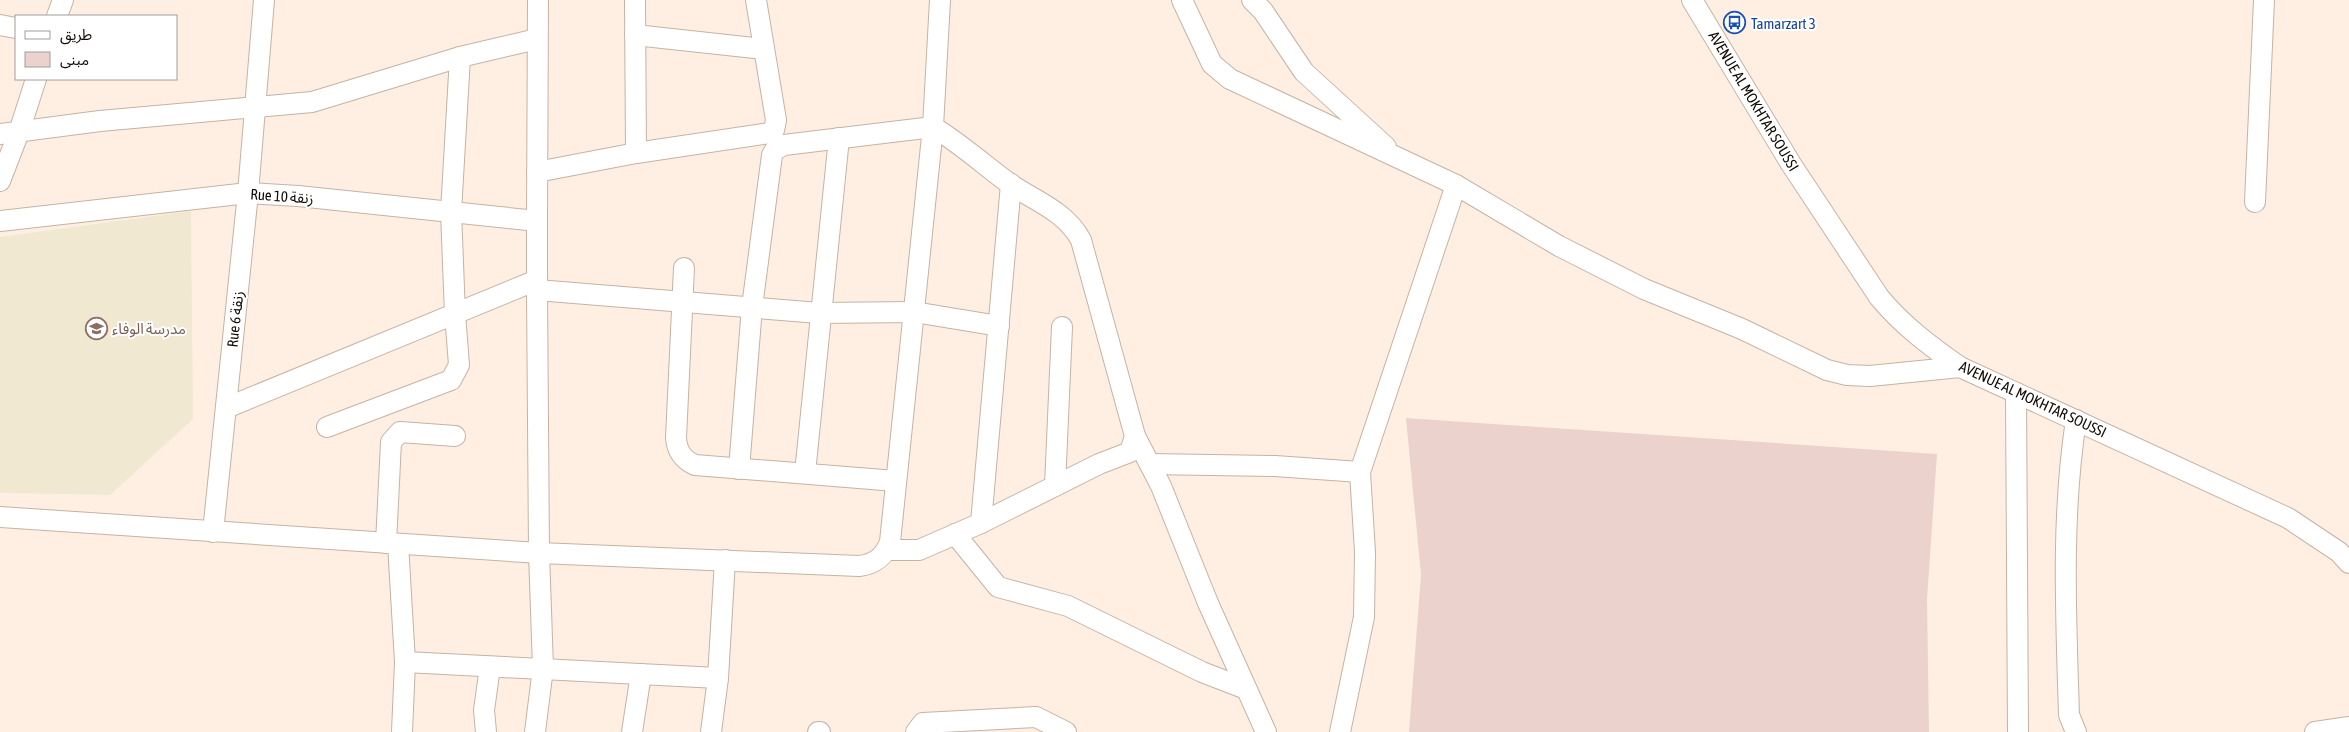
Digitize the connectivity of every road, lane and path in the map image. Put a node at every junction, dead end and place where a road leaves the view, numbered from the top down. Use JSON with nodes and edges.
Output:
{"nodes":[{"id":1,"x":63,"y":0,"type":"edge"},
{"id":2,"x":264,"y":0,"type":"edge"},
{"id":3,"x":538,"y":0,"type":"edge"},
{"id":4,"x":635,"y":0,"type":"edge"},
{"id":5,"x":756,"y":0,"type":"edge"},
{"id":6,"x":940,"y":0,"type":"edge"},
{"id":7,"x":1182,"y":0,"type":"edge"},
{"id":8,"x":1252,"y":0,"type":"edge"},
{"id":9,"x":1692,"y":0,"type":"edge"},
{"id":10,"x":2264,"y":0,"type":"edge"},
{"id":11,"x":57,"y":15,"type":"edge"},
{"id":12,"x":0,"y":25,"type":"edge"},
{"id":13,"x":15,"y":28,"type":"edge"},
{"id":14,"x":636,"y":35,"type":"junction"},
{"id":15,"x":537,"y":38,"type":"junction"},
{"id":16,"x":764,"y":50,"type":"junction"},
{"id":17,"x":460,"y":57,"type":"junction"},
{"id":18,"x":36,"y":80,"type":"edge"},
{"id":19,"x":255,"y":106,"type":"junction"},
{"id":20,"x":933,"y":127,"type":"junction"},
{"id":21,"x":10,"y":133,"type":"edge"},
{"id":22,"x":839,"y":138,"type":"junction"},
{"id":23,"x":636,"y":153,"type":"junction"},
{"id":24,"x":1402,"y":162,"type":"junction"},
{"id":25,"x":537,"y":172,"type":"junction"},
{"id":26,"x":0,"y":181,"type":"edge"},
{"id":27,"x":1011,"y":184,"type":"junction"},
{"id":28,"x":1456,"y":185,"type":"junction"},
{"id":29,"x":248,"y":193,"type":"junction"},
{"id":30,"x":2255,"y":202,"type":"dead end"},
{"id":31,"x":451,"y":212,"type":"junction"},
{"id":32,"x":0,"y":221,"type":"edge"},
{"id":33,"x":536,"y":221,"type":"junction"},
{"id":34,"x":684,"y":268,"type":"dead end"},
{"id":35,"x":537,"y":285,"type":"junction"},
{"id":36,"x":682,"y":300,"type":"junction"},
{"id":37,"x":752,"y":307,"type":"junction"},
{"id":38,"x":819,"y":312,"type":"junction"},
{"id":39,"x":914,"y":312,"type":"junction"},
{"id":40,"x":455,"y":314,"type":"junction"},
{"id":41,"x":999,"y":326,"type":"junction"},
{"id":42,"x":1062,"y":328,"type":"dead end"},
{"id":43,"x":1960,"y":367,"type":"junction"},
{"id":44,"x":2016,"y":393,"type":"junction"},
{"id":45,"x":226,"y":408,"type":"junction"},
{"id":46,"x":2076,"y":420,"type":"junction"},
{"id":47,"x":327,"y":427,"type":"dead end"},
{"id":48,"x":455,"y":436,"type":"dead end"},
{"id":49,"x":1135,"y":436,"type":"junction"},
{"id":50,"x":1150,"y":464,"type":"junction"},
{"id":51,"x":738,"y":469,"type":"junction"},
{"id":52,"x":1360,"y":472,"type":"junction"},
{"id":53,"x":805,"y":473,"type":"junction"},
{"id":54,"x":896,"y":481,"type":"junction"},
{"id":55,"x":1055,"y":486,"type":"junction"},
{"id":56,"x":0,"y":517,"type":"edge"},
{"id":57,"x":981,"y":522,"type":"junction"},
{"id":58,"x":212,"y":532,"type":"junction"},
{"id":59,"x":954,"y":534,"type":"junction"},
{"id":60,"x":392,"y":543,"type":"junction"},
{"id":61,"x":887,"y":550,"type":"junction"},
{"id":62,"x":2346,"y":552,"type":"edge"},
{"id":63,"x":539,"y":553,"type":"junction"},
{"id":64,"x":725,"y":560,"type":"junction"},
{"id":65,"x":405,"y":662,"type":"junction"},
{"id":66,"x":490,"y":666,"type":"junction"},
{"id":67,"x":543,"y":668,"type":"junction"},
{"id":68,"x":640,"y":674,"type":"junction"},
{"id":69,"x":718,"y":678,"type":"junction"},
{"id":70,"x":1246,"y":689,"type":"junction"},
{"id":71,"x":1010,"y":725,"type":"edge"},
{"id":72,"x":953,"y":727,"type":"edge"},
{"id":73,"x":2349,"y":727,"type":"edge"},
{"id":74,"x":402,"y":732,"type":"edge"},
{"id":75,"x":486,"y":732,"type":"edge"},
{"id":76,"x":535,"y":732,"type":"edge"},
{"id":77,"x":632,"y":732,"type":"edge"},
{"id":78,"x":711,"y":732,"type":"edge"},
{"id":79,"x":916,"y":732,"type":"edge"},
{"id":80,"x":1066,"y":732,"type":"edge"},
{"id":81,"x":1266,"y":732,"type":"edge"},
{"id":82,"x":1340,"y":732,"type":"edge"},
{"id":83,"x":2018,"y":732,"type":"edge"},
{"id":84,"x":2076,"y":732,"type":"edge"},
{"id":85,"x":2315,"y":732,"type":"edge"}],
"edges":[{"from":1,"to":11,"type":"street"},
{"from":2,"to":19,"type":"street","name":"Rue 6 زنقة"},
{"from":3,"to":15,"type":"street"},
{"from":4,"to":14,"type":"street"},
{"from":5,"to":16,"type":"street"},
{"from":6,"to":20,"type":"street"},
{"from":7,"to":24,"type":"street"},
{"from":8,"to":24,"type":"street"},
{"from":9,"to":43,"type":"street","name":"AVENUE AL MOKHTAR SOUSSI"},
{"from":10,"to":30,"type":"street"},
{"from":12,"to":13,"type":"street"},
{"from":14,"to":16,"type":"street"},
{"from":14,"to":23,"type":"street"},
{"from":15,"to":17,"type":"street"},
{"from":15,"to":25,"type":"street"},
{"from":16,"to":23,"type":"street"},
{"from":17,"to":19,"type":"street"},
{"from":17,"to":31,"type":"street"},
{"from":18,"to":21,"type":"street"},
{"from":19,"to":21,"type":"street"},
{"from":19,"to":29,"type":"street","name":"Rue 6 زنقة"},
{"from":20,"to":22,"type":"street"},
{"from":20,"to":27,"type":"street"},
{"from":20,"to":39,"type":"street"},
{"from":21,"to":26,"type":"street"},
{"from":22,"to":37,"type":"street"},
{"from":22,"to":38,"type":"street"},
{"from":23,"to":25,"type":"street"},
{"from":24,"to":28,"type":"street"},
{"from":25,"to":33,"type":"street"},
{"from":27,"to":41,"type":"street"},
{"from":27,"to":49,"type":"street"},
{"from":28,"to":43,"type":"street"},
{"from":28,"to":52,"type":"street"},
{"from":29,"to":31,"type":"street","name":"Rue 10 زنقة"},
{"from":29,"to":32,"type":"street","name":"Rue 10 زنقة"},
{"from":29,"to":45,"type":"street","name":"Rue 6 زنقة"},
{"from":31,"to":33,"type":"street","name":"Rue 10 زنقة"},
{"from":31,"to":40,"type":"street"},
{"from":33,"to":35,"type":"street"},
{"from":34,"to":36,"type":"street"},
{"from":35,"to":36,"type":"street"},
{"from":35,"to":40,"type":"street"},
{"from":35,"to":63,"type":"street"},
{"from":36,"to":37,"type":"street"},
{"from":36,"to":51,"type":"street"},
{"from":37,"to":38,"type":"street"},
{"from":37,"to":51,"type":"street"},
{"from":38,"to":39,"type":"street"},
{"from":38,"to":53,"type":"street"},
{"from":39,"to":41,"type":"street"},
{"from":39,"to":54,"type":"street"},
{"from":40,"to":45,"type":"street"},
{"from":40,"to":47,"type":"street"},
{"from":41,"to":57,"type":"street"},
{"from":42,"to":55,"type":"street"},
{"from":43,"to":44,"type":"street","name":"AVENUE AL MOKHTAR SOUSSI"},
{"from":44,"to":46,"type":"street","name":"AVENUE AL MOKHTAR SOUSSI"},
{"from":44,"to":83,"type":"street"},
{"from":45,"to":58,"type":"street","name":"Rue 6 زنقة"},
{"from":46,"to":62,"type":"street","name":"AVENUE AL MOKHTAR SOUSSI"},
{"from":46,"to":84,"type":"street"},
{"from":48,"to":60,"type":"street"},
{"from":49,"to":50,"type":"street"},
{"from":49,"to":55,"type":"street"},
{"from":50,"to":52,"type":"street"},
{"from":50,"to":70,"type":"street"},
{"from":51,"to":53,"type":"street"},
{"from":52,"to":82,"type":"street"},
{"from":53,"to":54,"type":"street"},
{"from":54,"to":61,"type":"street"},
{"from":55,"to":57,"type":"street"},
{"from":56,"to":58,"type":"street"},
{"from":57,"to":59,"type":"street"},
{"from":58,"to":60,"type":"street"},
{"from":59,"to":61,"type":"street"},
{"from":59,"to":70,"type":"street"},
{"from":60,"to":63,"type":"street"},
{"from":60,"to":65,"type":"street"},
{"from":61,"to":64,"type":"street"},
{"from":63,"to":64,"type":"street"},
{"from":63,"to":67,"type":"street"},
{"from":64,"to":69,"type":"street"},
{"from":65,"to":66,"type":"street"},
{"from":65,"to":74,"type":"street"},
{"from":66,"to":67,"type":"street"},
{"from":66,"to":75,"type":"street"},
{"from":67,"to":68,"type":"street"},
{"from":67,"to":76,"type":"street"},
{"from":68,"to":69,"type":"street"},
{"from":68,"to":77,"type":"street"},
{"from":69,"to":78,"type":"street"},
{"from":70,"to":81,"type":"street"},
{"from":71,"to":72,"type":"street"},
{"from":71,"to":80,"type":"street"},
{"from":72,"to":79,"type":"street"},
{"from":73,"to":85,"type":"street"}]}
